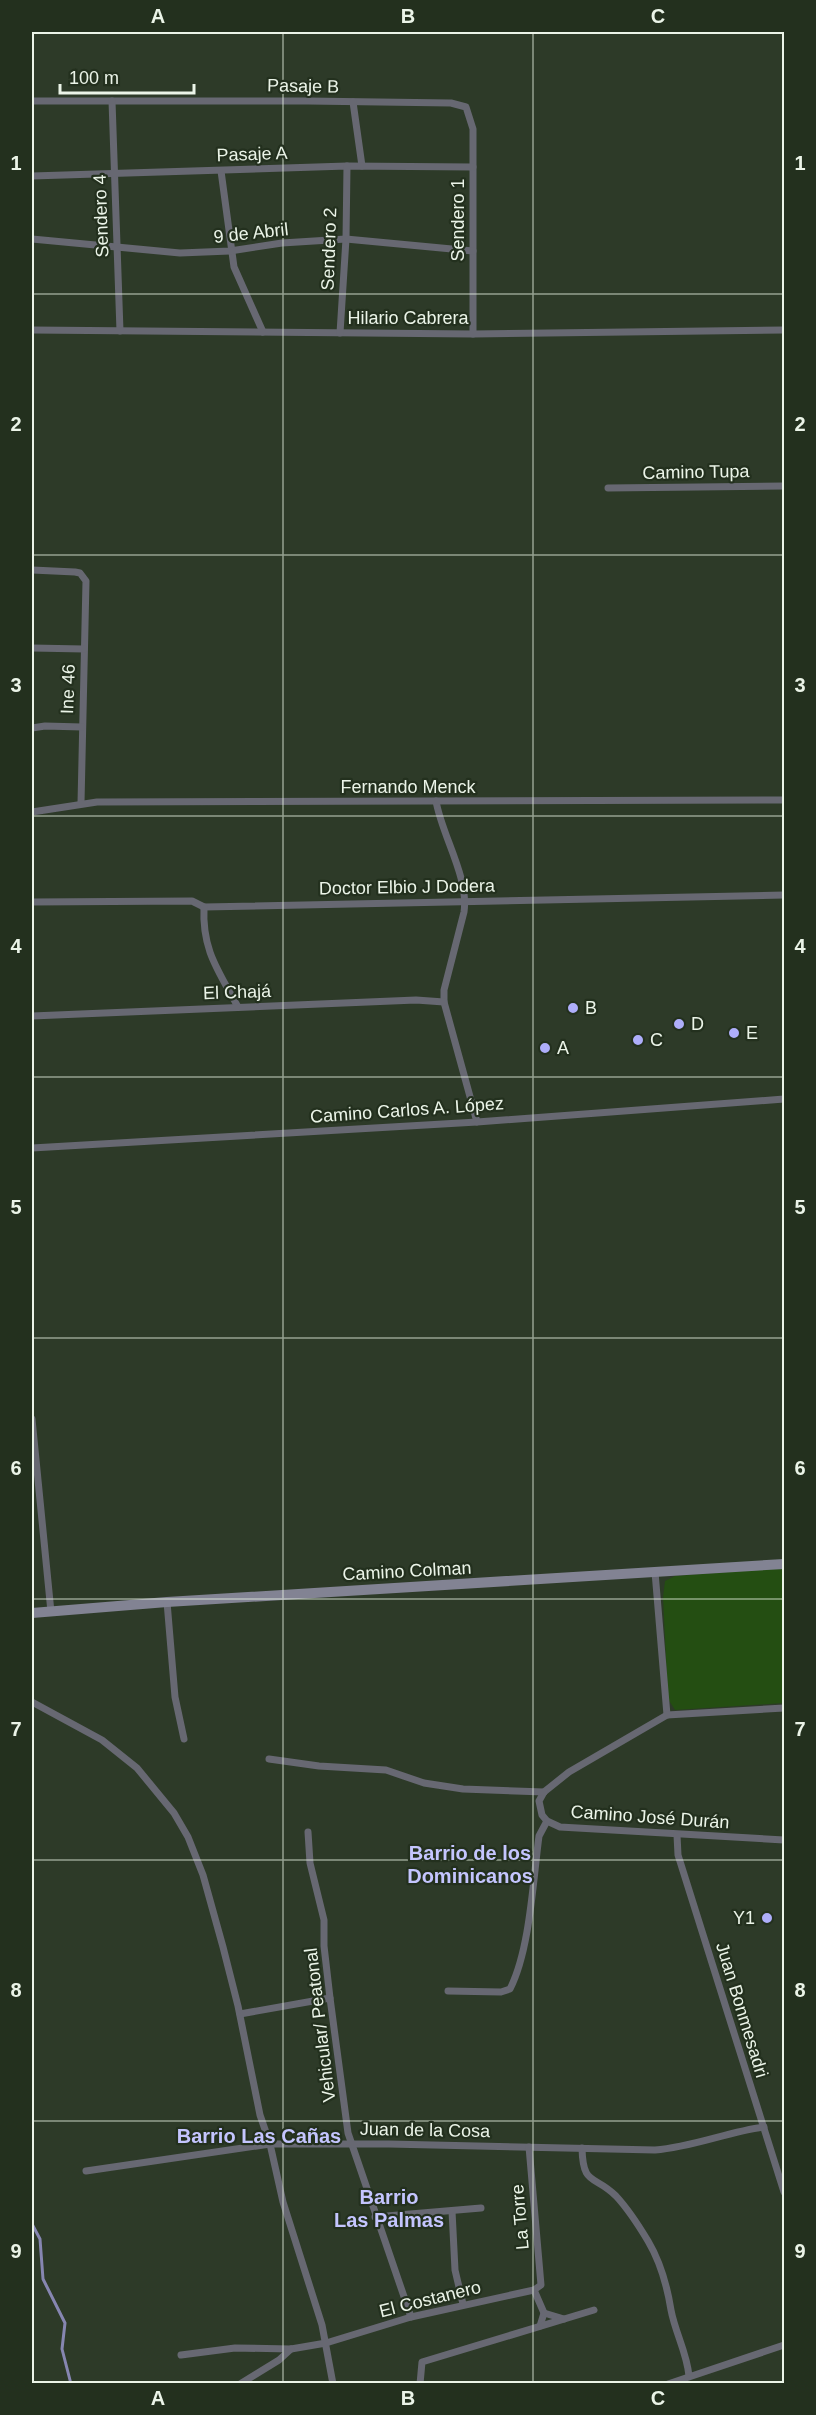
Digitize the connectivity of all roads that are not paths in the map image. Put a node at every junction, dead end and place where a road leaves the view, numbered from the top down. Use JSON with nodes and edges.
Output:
{"nodes":[{"id":1,"x":112,"y":100,"type":"junction"},
{"id":2,"x":32,"y":101,"type":"edge"},
{"id":3,"x":354,"y":102,"type":"junction"},
{"id":4,"x":466,"y":107,"type":"joint"},
{"id":5,"x":346,"y":166,"type":"junction"},
{"id":6,"x":362,"y":166,"type":"junction"},
{"id":7,"x":473,"y":167,"type":"junction"},
{"id":8,"x":221,"y":171,"type":"junction"},
{"id":9,"x":114,"y":173,"type":"junction"},
{"id":10,"x":32,"y":176,"type":"edge"},
{"id":11,"x":32,"y":239,"type":"edge"},
{"id":12,"x":346,"y":239,"type":"junction"},
{"id":13,"x":117,"y":248,"type":"junction"},
{"id":14,"x":230,"y":251,"type":"junction"},
{"id":15,"x":473,"y":251,"type":"junction"},
{"id":16,"x":32,"y":330,"type":"edge"},
{"id":17,"x":784,"y":330,"type":"edge"},
{"id":18,"x":120,"y":331,"type":"junction"},
{"id":19,"x":263,"y":332,"type":"junction"},
{"id":20,"x":340,"y":333,"type":"junction"},
{"id":21,"x":473,"y":334,"type":"junction"},
{"id":22,"x":784,"y":486,"type":"edge"},
{"id":23,"x":608,"y":488,"type":"dead end"},
{"id":24,"x":32,"y":570,"type":"edge"},
{"id":25,"x":32,"y":648,"type":"edge"},
{"id":26,"x":84,"y":648,"type":"junction"},
{"id":27,"x":82,"y":727,"type":"junction"},
{"id":28,"x":32,"y":728,"type":"edge"},
{"id":29,"x":784,"y":800,"type":"edge"},
{"id":30,"x":436,"y":801,"type":"junction"},
{"id":31,"x":81,"y":803,"type":"junction"},
{"id":32,"x":32,"y":812,"type":"edge"},
{"id":33,"x":784,"y":895,"type":"edge"},
{"id":34,"x":465,"y":901,"type":"junction"},
{"id":35,"x":32,"y":902,"type":"edge"},
{"id":36,"x":204,"y":906,"type":"junction"},
{"id":37,"x":444,"y":1002,"type":"junction"},
{"id":38,"x":238,"y":1007,"type":"junction"},
{"id":39,"x":32,"y":1016,"type":"edge"},
{"id":40,"x":784,"y":1099,"type":"edge"},
{"id":41,"x":477,"y":1122,"type":"junction"},
{"id":42,"x":32,"y":1148,"type":"edge"},
{"id":43,"x":32,"y":1419,"type":"edge"},
{"id":44,"x":784,"y":1564,"type":"edge"},
{"id":45,"x":656,"y":1572,"type":"junction"},
{"id":46,"x":167,"y":1602,"type":"junction"},
{"id":47,"x":51,"y":1612,"type":"junction"},
{"id":48,"x":32,"y":1613,"type":"edge"},
{"id":49,"x":32,"y":1701,"type":"edge"},
{"id":50,"x":784,"y":1708,"type":"edge"},
{"id":51,"x":667,"y":1715,"type":"junction"},
{"id":52,"x":184,"y":1739,"type":"dead end"},
{"id":53,"x":269,"y":1759,"type":"dead end"},
{"id":54,"x":544,"y":1792,"type":"junction"},
{"id":55,"x":547,"y":1821,"type":"junction"},
{"id":56,"x":308,"y":1832,"type":"dead end"},
{"id":57,"x":677,"y":1835,"type":"junction"},
{"id":58,"x":784,"y":1840,"type":"edge"},
{"id":59,"x":448,"y":1991,"type":"dead end"},
{"id":60,"x":330,"y":1998,"type":"junction"},
{"id":61,"x":240,"y":2014,"type":"junction"},
{"id":62,"x":764,"y":2127,"type":"junction"},
{"id":63,"x":270,"y":2144,"type":"junction"},
{"id":64,"x":351,"y":2144,"type":"junction"},
{"id":65,"x":529,"y":2147,"type":"junction"},
{"id":66,"x":582,"y":2148,"type":"junction"},
{"id":67,"x":86,"y":2171,"type":"dead end"},
{"id":68,"x":784,"y":2192,"type":"edge"},
{"id":69,"x":481,"y":2208,"type":"dead end"},
{"id":70,"x":452,"y":2211,"type":"junction"},
{"id":71,"x":375,"y":2217,"type":"junction"},
{"id":72,"x":541,"y":2285,"type":"joint"},
{"id":73,"x":534,"y":2290,"type":"junction"},
{"id":74,"x":463,"y":2304,"type":"junction"},
{"id":75,"x":594,"y":2310,"type":"dead end"},
{"id":76,"x":544,"y":2313,"type":"junction"},
{"id":77,"x":411,"y":2317,"type":"junction"},
{"id":78,"x":564,"y":2319,"type":"junction"},
{"id":79,"x":540,"y":2326,"type":"junction"},
{"id":80,"x":326,"y":2343,"type":"junction"},
{"id":81,"x":784,"y":2345,"type":"edge"},
{"id":82,"x":291,"y":2349,"type":"junction"},
{"id":83,"x":181,"y":2355,"type":"dead end"},
{"id":84,"x":689,"y":2376,"type":"junction"},
{"id":85,"x":240,"y":2384,"type":"edge"},
{"id":86,"x":333,"y":2384,"type":"edge"},
{"id":87,"x":420,"y":2384,"type":"edge"},
{"id":88,"x":668,"y":2384,"type":"edge"}],
"edges":[{"from":1,"to":2,"type":"street","name":"Pasaje B"},
{"from":1,"to":3,"type":"street","name":"Pasaje B"},
{"from":1,"to":9,"type":"street","name":"Sendero 4"},
{"from":3,"to":4,"type":"street","name":"Pasaje B"},
{"from":3,"to":6,"type":"street"},
{"from":4,"to":7,"type":"street","name":"Sendero 1"},
{"from":5,"to":6,"type":"street","name":"Pasaje A"},
{"from":5,"to":8,"type":"street","name":"Pasaje A"},
{"from":5,"to":12,"type":"street","name":"Sendero 2"},
{"from":6,"to":7,"type":"street","name":"Pasaje A"},
{"from":7,"to":15,"type":"street","name":"Sendero 1"},
{"from":8,"to":9,"type":"street","name":"Pasaje A"},
{"from":8,"to":14,"type":"street"},
{"from":9,"to":10,"type":"street","name":"Pasaje A"},
{"from":9,"to":13,"type":"street","name":"Sendero 4"},
{"from":11,"to":13,"type":"street","name":"9 de Abril"},
{"from":12,"to":14,"type":"street","name":"9 de Abril"},
{"from":12,"to":15,"type":"street","name":"9 de Abril"},
{"from":12,"to":20,"type":"street","name":"Sendero 2"},
{"from":13,"to":14,"type":"street","name":"9 de Abril"},
{"from":13,"to":18,"type":"street","name":"Sendero 4"},
{"from":14,"to":19,"type":"street"},
{"from":15,"to":21,"type":"street","name":"Sendero 1"},
{"from":16,"to":18,"type":"street","name":"Hilario Cabrera"},
{"from":17,"to":21,"type":"street","name":"Hilario Cabrera"},
{"from":18,"to":19,"type":"street","name":"Hilario Cabrera"},
{"from":19,"to":20,"type":"street","name":"Hilario Cabrera"},
{"from":20,"to":21,"type":"street","name":"Hilario Cabrera"},
{"from":22,"to":23,"type":"street","name":"Camino Tupa"},
{"from":24,"to":26,"type":"street","name":"Ine 46"},
{"from":25,"to":26,"type":"street"},
{"from":26,"to":27,"type":"street","name":"Ine 46"},
{"from":27,"to":28,"type":"street"},
{"from":27,"to":31,"type":"street","name":"Ine 46"},
{"from":29,"to":30,"type":"street","name":"Fernando Menck"},
{"from":30,"to":31,"type":"street","name":"Fernando Menck"},
{"from":30,"to":34,"type":"street"},
{"from":31,"to":32,"type":"street","name":"Fernando Menck"},
{"from":33,"to":34,"type":"street","name":"Doctor Elbio J Dodera"},
{"from":34,"to":36,"type":"street","name":"Doctor Elbio J Dodera"},
{"from":34,"to":37,"type":"street"},
{"from":35,"to":36,"type":"street","name":"Doctor Elbio J Dodera"},
{"from":36,"to":38,"type":"street"},
{"from":37,"to":38,"type":"street","name":"El Chajá"},
{"from":37,"to":41,"type":"street"},
{"from":38,"to":39,"type":"street","name":"El Chajá"},
{"from":40,"to":41,"type":"street","name":"Camino Carlos A. López"},
{"from":41,"to":42,"type":"street","name":"Camino Carlos A. López"},
{"from":43,"to":47,"type":"street"},
{"from":44,"to":45,"type":"street","name":"Camino Colman"},
{"from":45,"to":46,"type":"street","name":"Camino Colman"},
{"from":45,"to":51,"type":"street"},
{"from":46,"to":47,"type":"street","name":"Camino Colman"},
{"from":46,"to":52,"type":"street"},
{"from":47,"to":48,"type":"street","name":"Camino Colman"},
{"from":49,"to":61,"type":"street"},
{"from":50,"to":51,"type":"street"},
{"from":51,"to":54,"type":"street","name":"Camino José Durán"},
{"from":53,"to":54,"type":"street"},
{"from":54,"to":55,"type":"street","name":"Camino José Durán"},
{"from":55,"to":57,"type":"street","name":"Camino José Durán"},
{"from":55,"to":59,"type":"street"},
{"from":56,"to":60,"type":"street","name":"Vehicular/ Peatonal"},
{"from":57,"to":58,"type":"street","name":"Camino José Durán"},
{"from":57,"to":62,"type":"street","name":"Juan Bonmesadri"},
{"from":60,"to":61,"type":"street"},
{"from":60,"to":64,"type":"street","name":"Vehicular/ Peatonal"},
{"from":61,"to":63,"type":"street"},
{"from":62,"to":66,"type":"street","name":"Juan de la Cosa"},
{"from":62,"to":68,"type":"street","name":"Juan Bonmesadri"},
{"from":63,"to":64,"type":"street","name":"Juan de la Cosa"},
{"from":63,"to":67,"type":"street","name":"Juan de la Cosa"},
{"from":63,"to":80,"type":"street"},
{"from":64,"to":65,"type":"street","name":"Juan de la Cosa"},
{"from":64,"to":71,"type":"street","name":"Vehicular/ Peatonal"},
{"from":65,"to":66,"type":"street","name":"Juan de la Cosa"},
{"from":65,"to":72,"type":"street","name":"La Torre"},
{"from":66,"to":84,"type":"street"},
{"from":69,"to":70,"type":"street"},
{"from":70,"to":71,"type":"street"},
{"from":70,"to":74,"type":"street"},
{"from":71,"to":77,"type":"street","name":"Vehicular/ Peatonal"},
{"from":72,"to":73,"type":"street","name":"El Costanero"},
{"from":73,"to":74,"type":"street","name":"El Costanero"},
{"from":73,"to":76,"type":"street"},
{"from":74,"to":77,"type":"street","name":"El Costanero"},
{"from":75,"to":78,"type":"street"},
{"from":76,"to":78,"type":"street"},
{"from":76,"to":79,"type":"street"},
{"from":77,"to":80,"type":"street","name":"El Costanero"},
{"from":78,"to":79,"type":"street"},
{"from":79,"to":87,"type":"street"},
{"from":80,"to":82,"type":"street"},
{"from":80,"to":86,"type":"street"},
{"from":81,"to":84,"type":"street"},
{"from":82,"to":83,"type":"street"},
{"from":82,"to":85,"type":"street"},
{"from":84,"to":88,"type":"street"}]}
